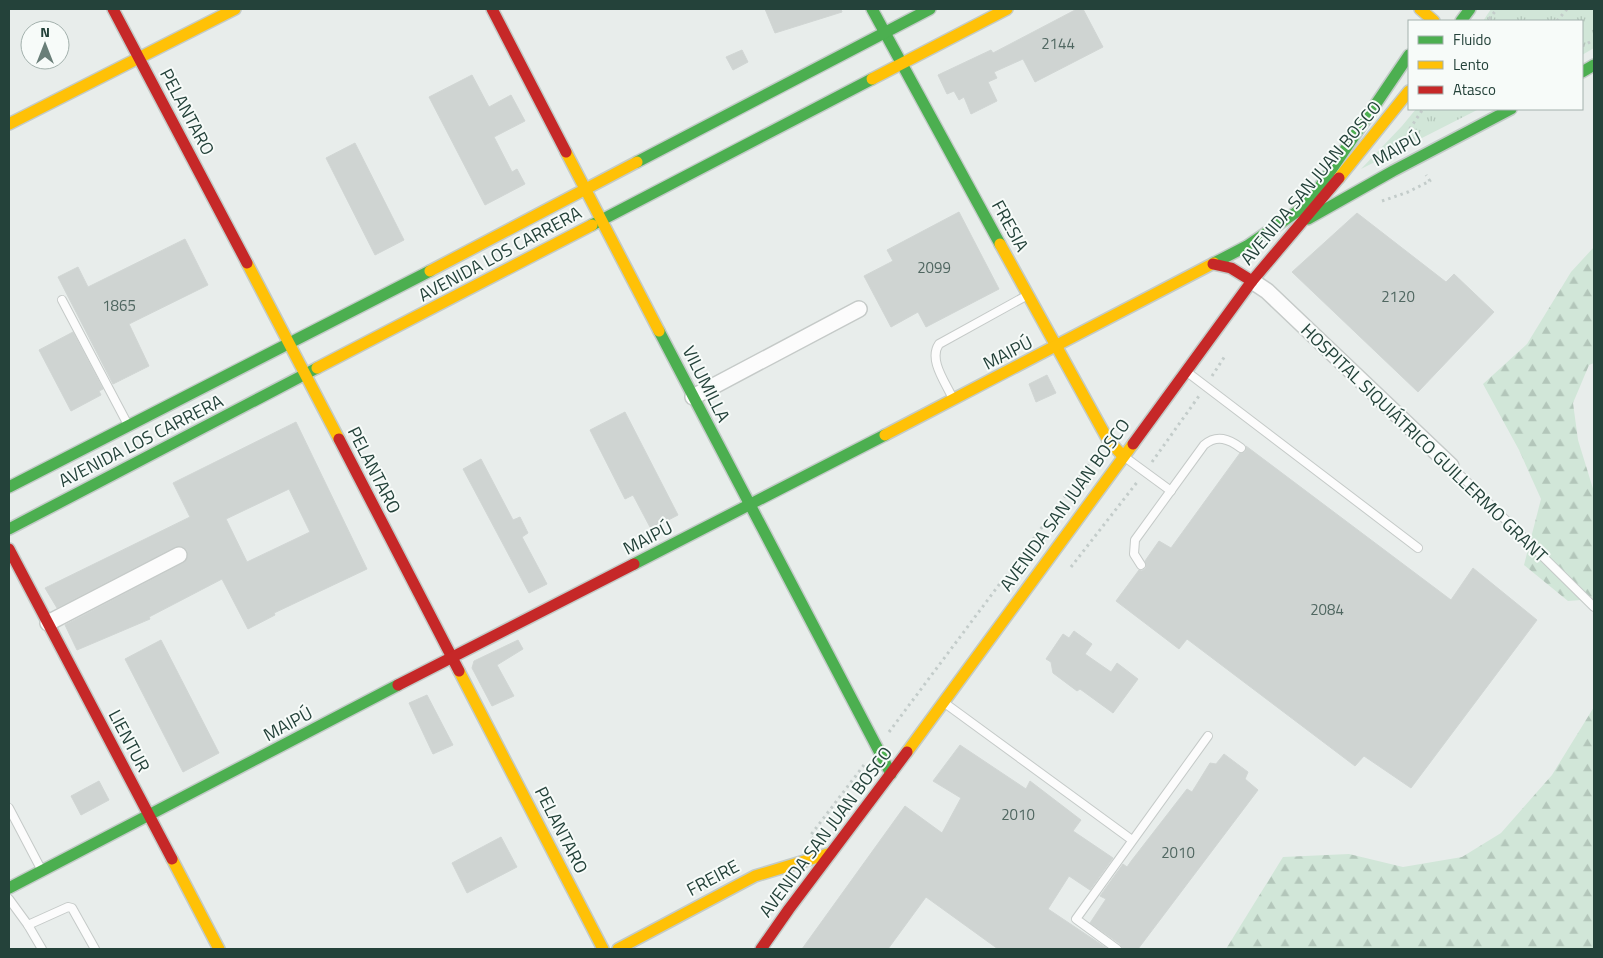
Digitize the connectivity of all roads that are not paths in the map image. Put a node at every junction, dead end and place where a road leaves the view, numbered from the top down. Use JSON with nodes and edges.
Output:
{"nodes":[{"id":1,"x":113,"y":9,"type":"edge"},
{"id":2,"x":235,"y":9,"type":"edge"},
{"id":3,"x":492,"y":9,"type":"edge"},
{"id":4,"x":872,"y":9,"type":"edge"},
{"id":5,"x":930,"y":9,"type":"edge"},
{"id":6,"x":1008,"y":9,"type":"edge"},
{"id":7,"x":1420,"y":9,"type":"edge"},
{"id":8,"x":1441,"y":9,"type":"edge"},
{"id":9,"x":1470,"y":9,"type":"edge"},
{"id":10,"x":1432,"y":20,"type":"edge"},
{"id":11,"x":1434,"y":20,"type":"edge"},
{"id":12,"x":1462,"y":20,"type":"edge"},
{"id":13,"x":885,"y":33,"type":"junction"},
{"id":14,"x":1408,"y":56,"type":"edge"},
{"id":15,"x":138,"y":57,"type":"junction"},
{"id":16,"x":901,"y":64,"type":"junction"},
{"id":17,"x":1594,"y":65,"type":"edge"},
{"id":18,"x":1583,"y":71,"type":"edge"},
{"id":19,"x":1408,"y":93,"type":"edge"},
{"id":20,"x":1509,"y":110,"type":"edge"},
{"id":21,"x":9,"y":124,"type":"edge"},
{"id":22,"x":585,"y":189,"type":"junction"},
{"id":23,"x":1300,"y":217,"type":"junction"},
{"id":24,"x":602,"y":221,"type":"junction"},
{"id":25,"x":1213,"y":264,"type":"junction"},
{"id":26,"x":1252,"y":281,"type":"junction"},
{"id":27,"x":1027,"y":295,"type":"junction"},
{"id":28,"x":62,"y":300,"type":"dead end"},
{"id":29,"x":860,"y":309,"type":"dead end"},
{"id":30,"x":289,"y":342,"type":"junction"},
{"id":31,"x":1056,"y":348,"type":"junction"},
{"id":32,"x":1186,"y":371,"type":"junction"},
{"id":33,"x":305,"y":376,"type":"junction"},
{"id":34,"x":693,"y":397,"type":"junction"},
{"id":35,"x":954,"y":400,"type":"junction"},
{"id":36,"x":128,"y":425,"type":"junction"},
{"id":37,"x":1241,"y":448,"type":"dead end"},
{"id":38,"x":1123,"y":456,"type":"junction"},
{"id":39,"x":1451,"y":466,"type":"joint"},
{"id":40,"x":9,"y":487,"type":"edge"},
{"id":41,"x":1171,"y":491,"type":"junction"},
{"id":42,"x":750,"y":506,"type":"junction"},
{"id":43,"x":9,"y":529,"type":"edge"},
{"id":44,"x":1418,"y":548,"type":"dead end"},
{"id":45,"x":9,"y":549,"type":"edge"},
{"id":46,"x":179,"y":555,"type":"dead end"},
{"id":47,"x":1141,"y":566,"type":"dead end"},
{"id":48,"x":1594,"y":607,"type":"edge"},
{"id":49,"x":48,"y":623,"type":"junction"},
{"id":50,"x":452,"y":657,"type":"junction"},
{"id":51,"x":944,"y":703,"type":"junction"},
{"id":52,"x":1208,"y":736,"type":"dead end"},
{"id":53,"x":891,"y":774,"type":"junction"},
{"id":54,"x":9,"y":808,"type":"edge"},
{"id":55,"x":149,"y":816,"type":"junction"},
{"id":56,"x":1132,"y":840,"type":"junction"},
{"id":57,"x":830,"y":853,"type":"junction"},
{"id":58,"x":42,"y":871,"type":"junction"},
{"id":59,"x":9,"y":888,"type":"edge"},
{"id":60,"x":9,"y":898,"type":"edge"},
{"id":61,"x":28,"y":925,"type":"junction"},
{"id":62,"x":42,"y":949,"type":"edge"},
{"id":63,"x":95,"y":949,"type":"edge"},
{"id":64,"x":219,"y":949,"type":"edge"},
{"id":65,"x":603,"y":949,"type":"edge"},
{"id":66,"x":618,"y":949,"type":"edge"},
{"id":67,"x":761,"y":949,"type":"edge"},
{"id":68,"x":1117,"y":949,"type":"edge"}],
"edges":[{"from":1,"to":15,"type":"main road","name":"PELANTARO"},
{"from":2,"to":15,"type":"main road"},
{"from":3,"to":22,"type":"main road","name":"VILUMILLA"},
{"from":4,"to":13,"type":"main road","name":"FRESIA"},
{"from":5,"to":13,"type":"main road","name":"AVENIDA LOS CARRERA"},
{"from":6,"to":16,"type":"main road","name":"AVENIDA LOS CARRERA"},
{"from":7,"to":10,"type":"main road"},
{"from":8,"to":11,"type":"main road"},
{"from":9,"to":12,"type":"main road"},
{"from":13,"to":16,"type":"main road","name":"FRESIA"},
{"from":13,"to":22,"type":"main road","name":"AVENIDA LOS CARRERA"},
{"from":14,"to":23,"type":"main road","name":"AVENIDA SAN JUAN BOSCO"},
{"from":15,"to":21,"type":"main road"},
{"from":15,"to":30,"type":"main road","name":"PELANTARO"},
{"from":16,"to":24,"type":"main road","name":"AVENIDA LOS CARRERA"},
{"from":16,"to":27,"type":"main road","name":"FRESIA"},
{"from":17,"to":18,"type":"main road"},
{"from":19,"to":23,"type":"main road","name":"AVENIDA SAN JUAN BOSCO"},
{"from":20,"to":23,"type":"main road","name":"MAIPÚ"},
{"from":22,"to":24,"type":"main road","name":"VILUMILLA"},
{"from":22,"to":30,"type":"main road","name":"AVENIDA LOS CARRERA"},
{"from":23,"to":25,"type":"main road","name":"MAIPÚ"},
{"from":23,"to":26,"type":"main road","name":"AVENIDA SAN JUAN BOSCO"},
{"from":24,"to":33,"type":"main road","name":"AVENIDA LOS CARRERA"},
{"from":24,"to":34,"type":"main road","name":"VILUMILLA"},
{"from":25,"to":26,"type":"main road"},
{"from":25,"to":31,"type":"main road","name":"MAIPÚ"},
{"from":26,"to":32,"type":"main road","name":"AVENIDA SAN JUAN BOSCO"},
{"from":26,"to":39,"type":"street","name":"HOSPITAL SIQUIÁTRICO GUILLERMO GRANT"},
{"from":27,"to":31,"type":"main road","name":"FRESIA"},
{"from":27,"to":35,"type":"lane"},
{"from":28,"to":36,"type":"lane"},
{"from":29,"to":34,"type":"street"},
{"from":30,"to":33,"type":"main road","name":"PELANTARO"},
{"from":30,"to":36,"type":"main road","name":"AVENIDA LOS CARRERA"},
{"from":31,"to":35,"type":"main road","name":"MAIPÚ"},
{"from":31,"to":38,"type":"main road","name":"FRESIA"},
{"from":32,"to":38,"type":"main road","name":"AVENIDA SAN JUAN BOSCO"},
{"from":32,"to":44,"type":"lane"},
{"from":33,"to":43,"type":"main road","name":"AVENIDA LOS CARRERA"},
{"from":33,"to":50,"type":"main road","name":"PELANTARO"},
{"from":34,"to":42,"type":"main road","name":"VILUMILLA"},
{"from":35,"to":42,"type":"main road","name":"MAIPÚ"},
{"from":36,"to":40,"type":"main road","name":"AVENIDA LOS CARRERA"},
{"from":37,"to":41,"type":"lane"},
{"from":38,"to":41,"type":"lane"},
{"from":38,"to":51,"type":"main road","name":"AVENIDA SAN JUAN BOSCO"},
{"from":39,"to":48,"type":"lane","name":"HOSPITAL SIQUIÁTRICO GUILLERMO GRANT"},
{"from":41,"to":47,"type":"lane"},
{"from":42,"to":50,"type":"main road","name":"MAIPÚ"},
{"from":42,"to":53,"type":"main road","name":"VILUMILLA"},
{"from":45,"to":49,"type":"main road","name":"LIENTUR"},
{"from":46,"to":49,"type":"street"},
{"from":49,"to":55,"type":"main road","name":"LIENTUR"},
{"from":50,"to":55,"type":"main road","name":"MAIPÚ"},
{"from":50,"to":65,"type":"main road","name":"PELANTARO"},
{"from":51,"to":53,"type":"main road","name":"AVENIDA SAN JUAN BOSCO"},
{"from":51,"to":56,"type":"lane"},
{"from":52,"to":56,"type":"lane"},
{"from":53,"to":57,"type":"main road","name":"AVENIDA SAN JUAN BOSCO"},
{"from":54,"to":58,"type":"lane"},
{"from":55,"to":58,"type":"main road","name":"MAIPÚ"},
{"from":55,"to":64,"type":"main road","name":"LIENTUR"},
{"from":56,"to":68,"type":"lane"},
{"from":57,"to":66,"type":"main road","name":"FREIRE"},
{"from":57,"to":67,"type":"main road","name":"AVENIDA SAN JUAN BOSCO"},
{"from":58,"to":59,"type":"main road","name":"MAIPÚ"},
{"from":60,"to":61,"type":"lane"},
{"from":61,"to":62,"type":"lane"},
{"from":61,"to":63,"type":"lane"}]}
